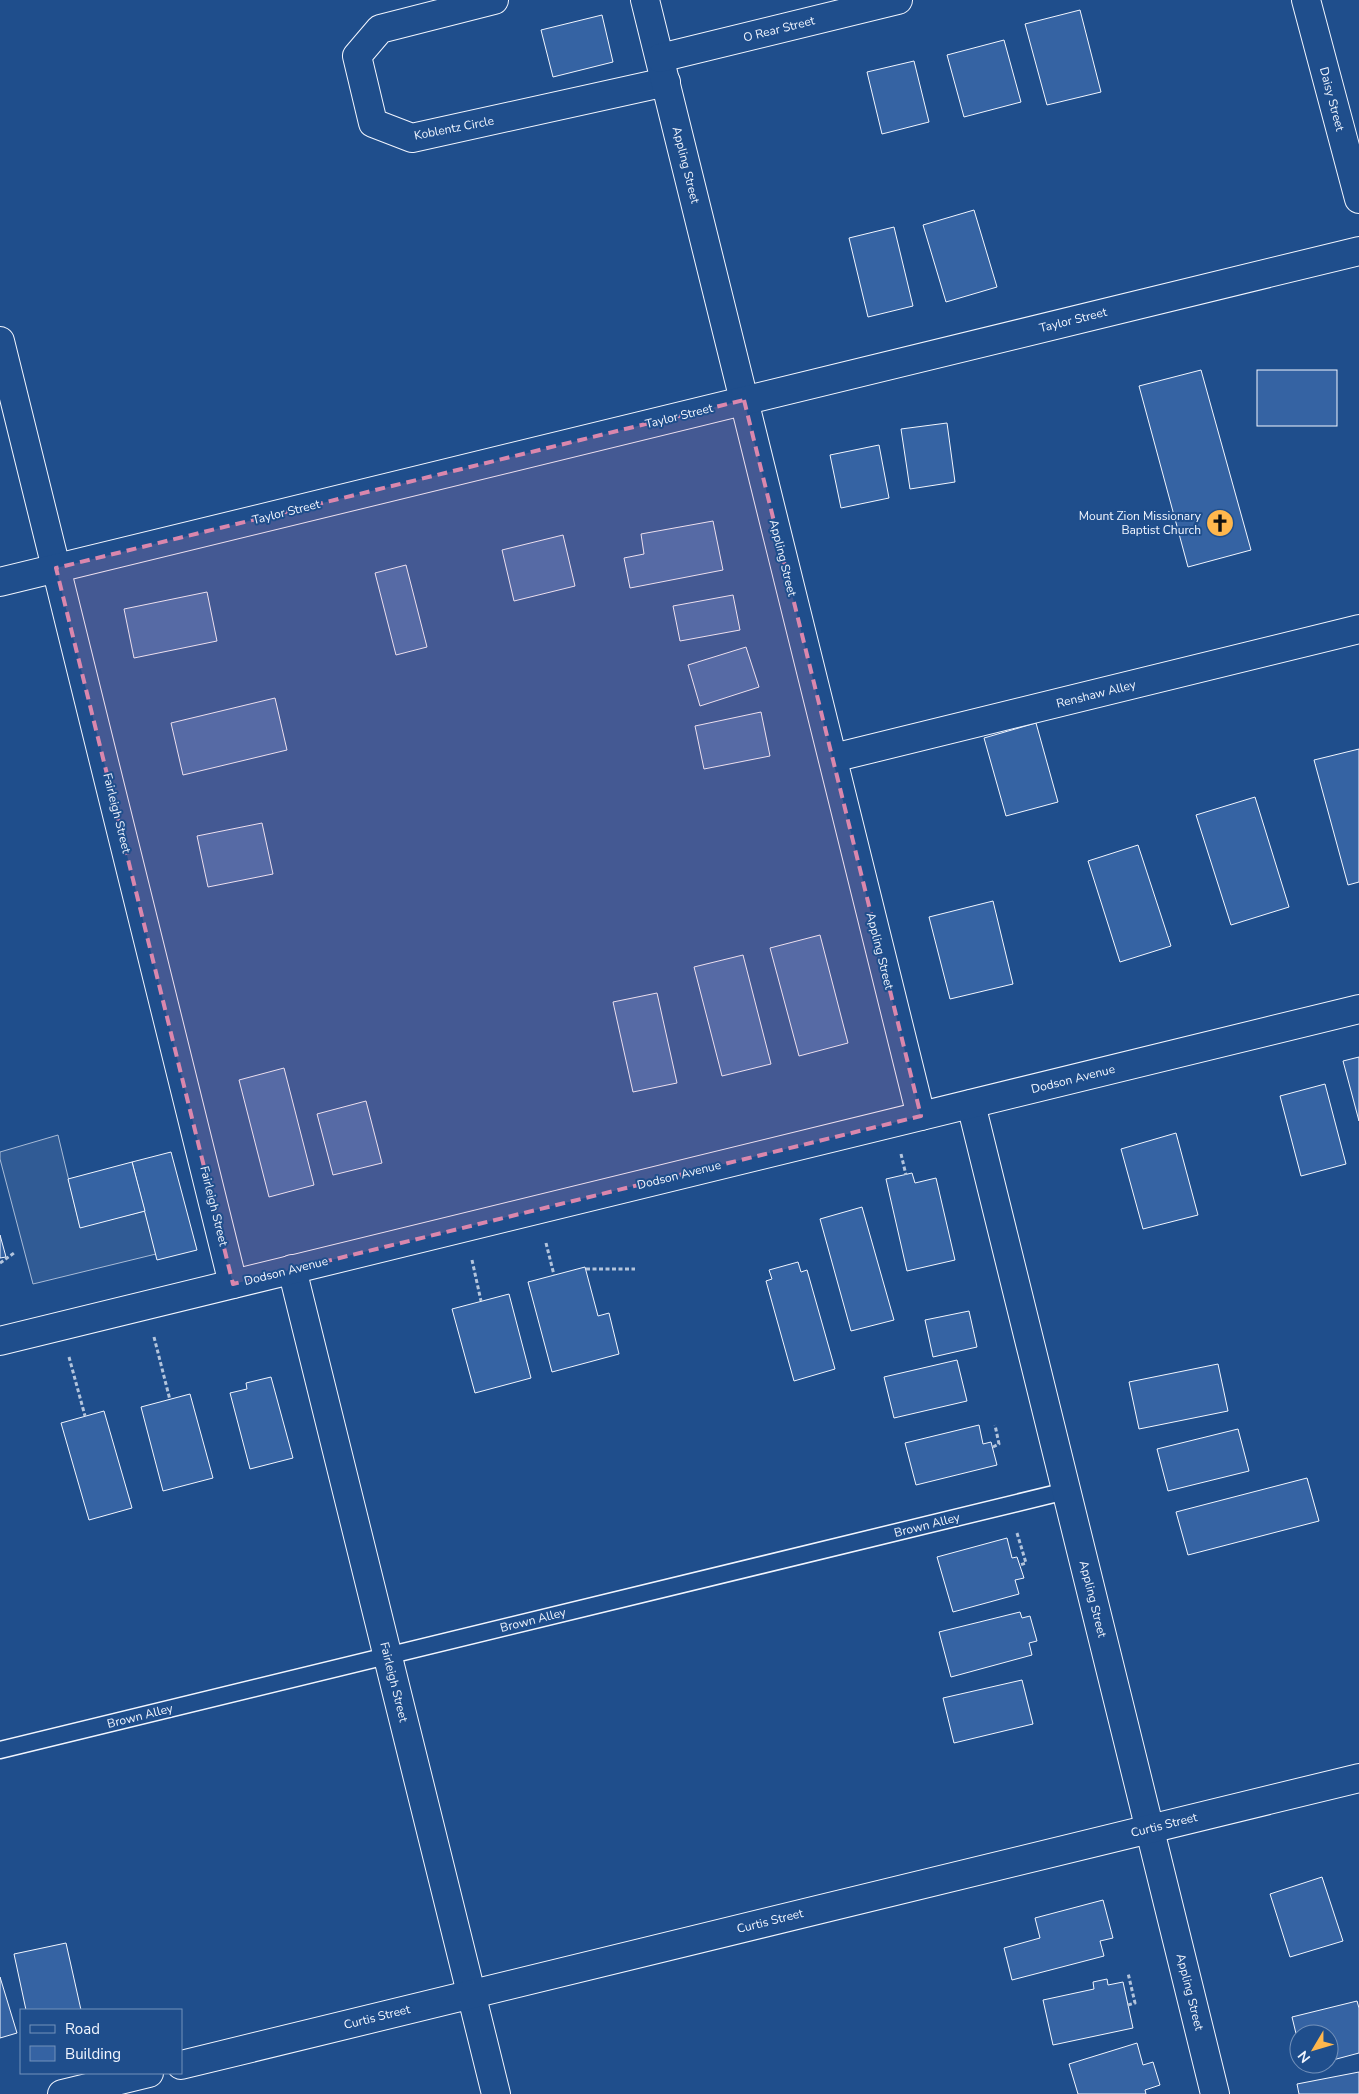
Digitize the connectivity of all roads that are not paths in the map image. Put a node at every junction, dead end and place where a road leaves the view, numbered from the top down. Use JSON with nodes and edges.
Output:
{"nodes":[{"id":1,"x":494,"y":0,"type":"edge"},
{"id":2,"x":645,"y":0,"type":"edge"},
{"id":3,"x":898,"y":0,"type":"edge"},
{"id":4,"x":1306,"y":0,"type":"edge"},
{"id":5,"x":663,"y":70,"type":"junction"},
{"id":6,"x":1359,"y":198,"type":"edge"},
{"id":7,"x":1359,"y":251,"type":"edge"},
{"id":8,"x":0,"y":341,"type":"edge"},
{"id":9,"x":744,"y":400,"type":"junction"},
{"id":10,"x":56,"y":568,"type":"junction"},
{"id":11,"x":0,"y":582,"type":"edge"},
{"id":12,"x":1359,"y":630,"type":"edge"},
{"id":13,"x":833,"y":758,"type":"junction"},
{"id":14,"x":1359,"y":1009,"type":"edge"},
{"id":15,"x":971,"y":1104,"type":"junction"},
{"id":16,"x":921,"y":1116,"type":"junction"},
{"id":17,"x":292,"y":1269,"type":"junction"},
{"id":18,"x":233,"y":1284,"type":"junction"},
{"id":19,"x":0,"y":1341,"type":"edge"},
{"id":20,"x":1066,"y":1490,"type":"junction"},
{"id":21,"x":388,"y":1656,"type":"junction"},
{"id":22,"x":0,"y":1750,"type":"edge"},
{"id":23,"x":1359,"y":1778,"type":"edge"},
{"id":24,"x":1150,"y":1829,"type":"junction"},
{"id":25,"x":472,"y":1994,"type":"junction"},
{"id":26,"x":182,"y":2065,"type":"edge"},
{"id":27,"x":145,"y":2074,"type":"edge"},
{"id":28,"x":62,"y":2094,"type":"edge"},
{"id":29,"x":496,"y":2094,"type":"edge"},
{"id":30,"x":1216,"y":2094,"type":"edge"}],
"edges":[{"from":1,"to":5,"type":"street","name":"Koblentz Circle"},
{"from":2,"to":5,"type":"street","name":"Appling Street"},
{"from":3,"to":5,"type":"street","name":"O Rear Street"},
{"from":4,"to":6,"type":"street","name":"Daisy Street"},
{"from":5,"to":9,"type":"street","name":"Appling Street"},
{"from":7,"to":9,"type":"street","name":"Taylor Street"},
{"from":8,"to":10,"type":"street","name":"Fairleigh Street"},
{"from":9,"to":10,"type":"street","name":"Taylor Street"},
{"from":9,"to":13,"type":"street","name":"Appling Street"},
{"from":10,"to":11,"type":"street","name":"Taylor Street"},
{"from":10,"to":18,"type":"street","name":"Fairleigh Street"},
{"from":12,"to":13,"type":"street","name":"Renshaw Alley"},
{"from":13,"to":16,"type":"street","name":"Appling Street"},
{"from":14,"to":15,"type":"street","name":"Dodson Avenue"},
{"from":15,"to":16,"type":"street","name":"Dodson Avenue"},
{"from":15,"to":20,"type":"street","name":"Appling Street"},
{"from":16,"to":17,"type":"street","name":"Dodson Avenue"},
{"from":17,"to":18,"type":"street","name":"Dodson Avenue"},
{"from":17,"to":21,"type":"street","name":"Fairleigh Street"},
{"from":18,"to":19,"type":"street","name":"Dodson Avenue"},
{"from":20,"to":21,"type":"lane","name":"Brown Alley"},
{"from":20,"to":24,"type":"street","name":"Appling Street"},
{"from":21,"to":22,"type":"lane","name":"Brown Alley"},
{"from":21,"to":25,"type":"street","name":"Fairleigh Street"},
{"from":23,"to":24,"type":"street","name":"Curtis Street"},
{"from":24,"to":25,"type":"street","name":"Curtis Street"},
{"from":24,"to":30,"type":"street","name":"Appling Street"},
{"from":25,"to":26,"type":"street","name":"Curtis Street"},
{"from":25,"to":29,"type":"street","name":"Fairleigh Street"},
{"from":27,"to":28,"type":"street"}]}
